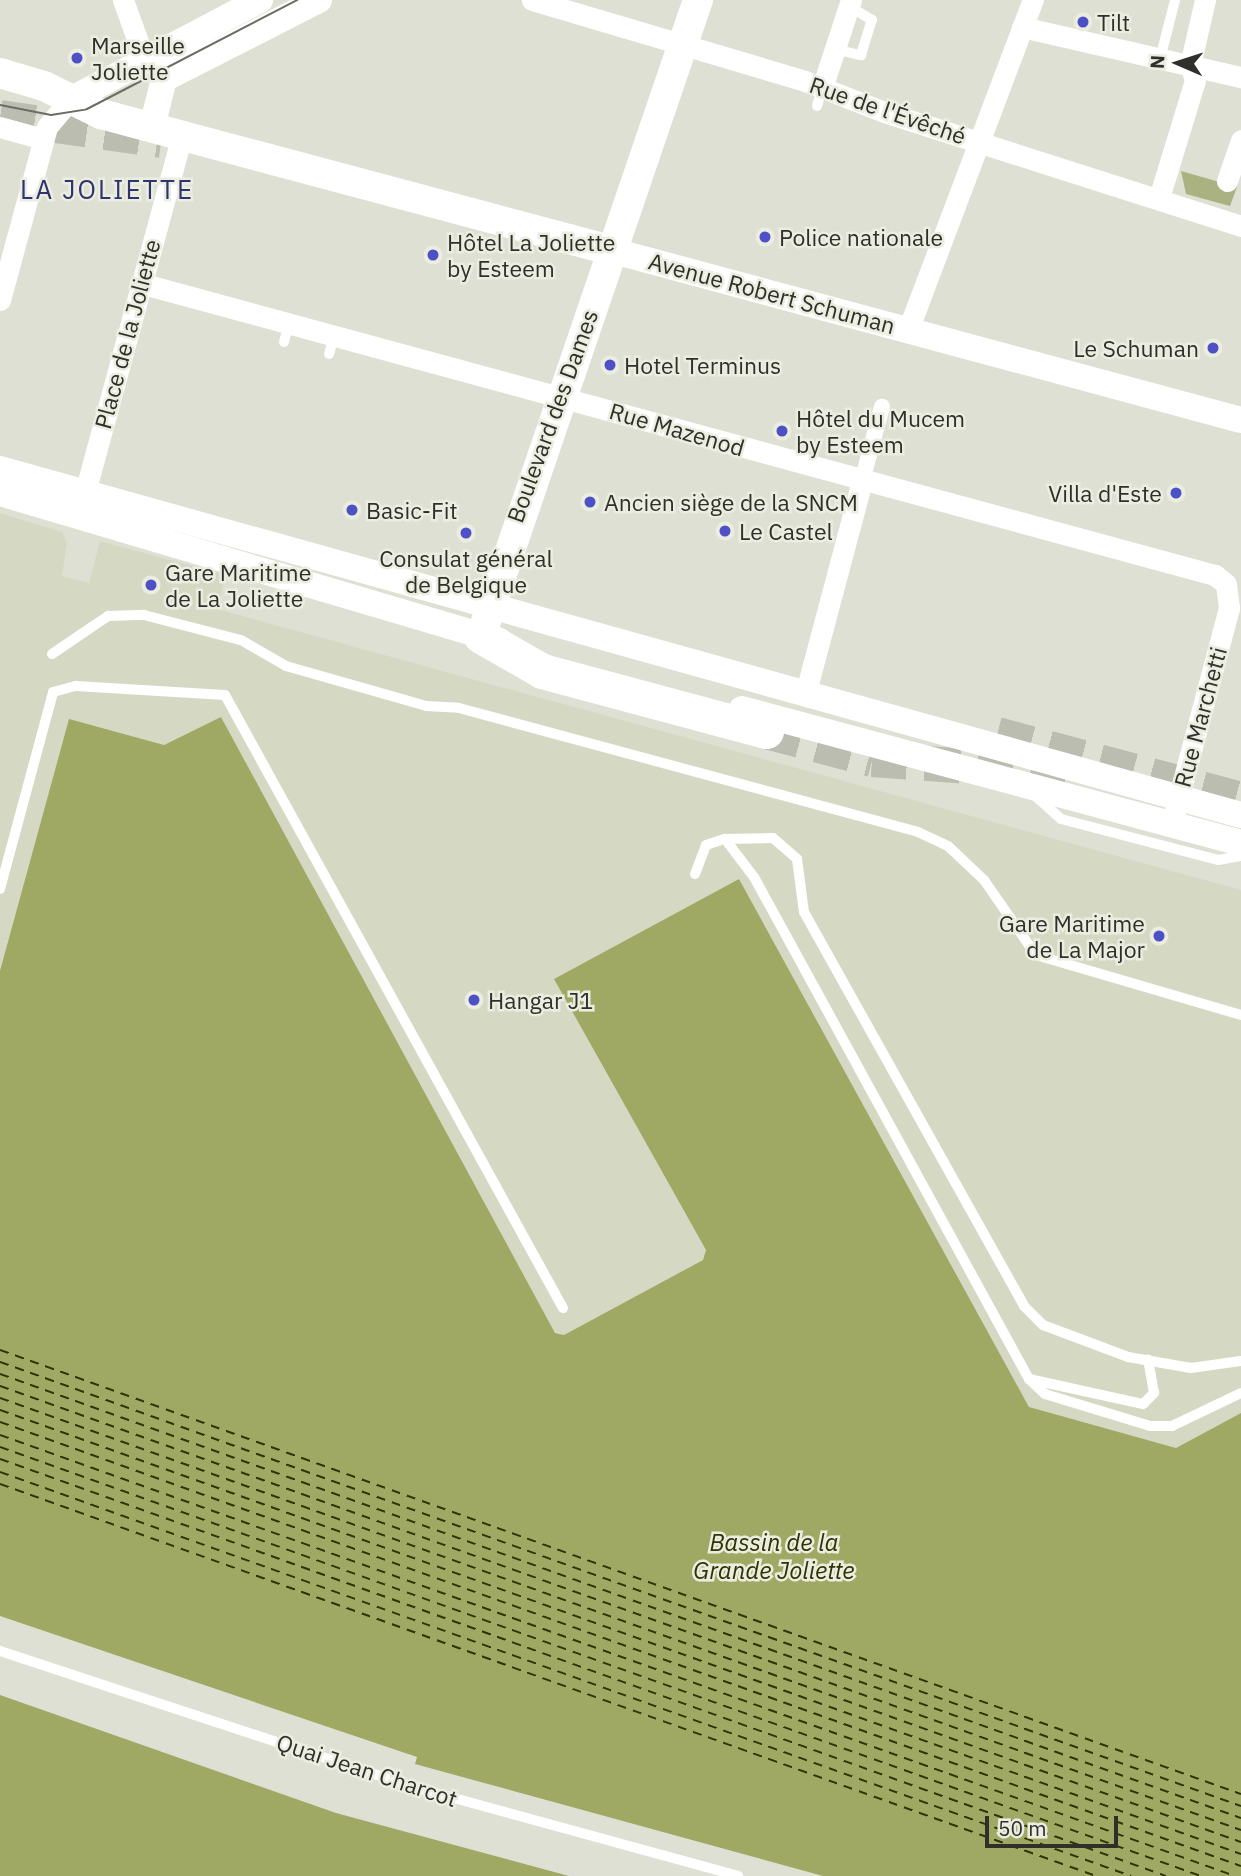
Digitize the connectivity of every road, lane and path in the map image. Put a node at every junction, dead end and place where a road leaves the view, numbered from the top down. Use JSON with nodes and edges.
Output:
{"nodes":[{"id":1,"x":123,"y":0,"type":"edge"},
{"id":2,"x":260,"y":0,"type":"edge"},
{"id":3,"x":318,"y":0,"type":"edge"},
{"id":4,"x":531,"y":0,"type":"edge"},
{"id":5,"x":698,"y":0,"type":"edge"},
{"id":6,"x":1032,"y":0,"type":"edge"},
{"id":7,"x":1175,"y":0,"type":"edge"},
{"id":8,"x":1205,"y":0,"type":"edge"},
{"id":9,"x":850,"y":3,"type":"edge"},
{"id":10,"x":1022,"y":27,"type":"junction"},
{"id":11,"x":682,"y":45,"type":"junction"},
{"id":12,"x":1160,"y":59,"type":"junction"},
{"id":13,"x":145,"y":61,"type":"junction"},
{"id":14,"x":1190,"y":65,"type":"junction"},
{"id":15,"x":0,"y":73,"type":"edge"},
{"id":16,"x":1241,"y":77,"type":"edge"},
{"id":17,"x":819,"y":97,"type":"junction"},
{"id":18,"x":70,"y":100,"type":"junction"},
{"id":19,"x":0,"y":127,"type":"edge"},
{"id":20,"x":152,"y":127,"type":"junction"},
{"id":21,"x":182,"y":135,"type":"junction"},
{"id":22,"x":43,"y":139,"type":"junction"},
{"id":23,"x":1241,"y":139,"type":"edge"},
{"id":24,"x":976,"y":141,"type":"junction"},
{"id":25,"x":1227,"y":181,"type":"dead end"},
{"id":26,"x":1159,"y":198,"type":"junction"},
{"id":27,"x":1241,"y":226,"type":"edge"},
{"id":28,"x":610,"y":250,"type":"junction"},
{"id":29,"x":140,"y":282,"type":"junction"},
{"id":30,"x":0,"y":298,"type":"edge"},
{"id":31,"x":908,"y":330,"type":"junction"},
{"id":32,"x":561,"y":397,"type":"junction"},
{"id":33,"x":882,"y":407,"type":"dead end"},
{"id":34,"x":1241,"y":420,"type":"edge"},
{"id":35,"x":0,"y":469,"type":"edge"},
{"id":36,"x":862,"y":481,"type":"junction"},
{"id":37,"x":0,"y":493,"type":"edge"},
{"id":38,"x":82,"y":504,"type":"junction"},
{"id":39,"x":1214,"y":575,"type":"joint"},
{"id":40,"x":485,"y":620,"type":"junction"},
{"id":41,"x":52,"y":654,"type":"dead end"},
{"id":42,"x":805,"y":695,"type":"junction"},
{"id":43,"x":766,"y":731,"type":"tunnel mouth"},
{"id":44,"x":1026,"y":784,"type":"junction"},
{"id":45,"x":1179,"y":797,"type":"junction"},
{"id":46,"x":1241,"y":815,"type":"edge"},
{"id":47,"x":1172,"y":823,"type":"junction"},
{"id":48,"x":725,"y":839,"type":"junction"},
{"id":49,"x":1241,"y":843,"type":"edge"},
{"id":50,"x":1241,"y":856,"type":"edge"},
{"id":51,"x":695,"y":874,"type":"dead end"},
{"id":52,"x":0,"y":889,"type":"edge"},
{"id":53,"x":1241,"y":1015,"type":"edge"},
{"id":54,"x":563,"y":1308,"type":"dead end"},
{"id":55,"x":1148,"y":1360,"type":"junction"},
{"id":56,"x":1241,"y":1361,"type":"edge"},
{"id":57,"x":1029,"y":1379,"type":"junction"},
{"id":58,"x":1241,"y":1393,"type":"edge"},
{"id":59,"x":0,"y":1651,"type":"edge"},
{"id":60,"x":738,"y":1876,"type":"edge"}],
"edges":[{"from":1,"to":13,"type":"street"},
{"from":2,"to":13,"type":"street"},
{"from":3,"to":20,"type":"street"},
{"from":4,"to":11,"type":"street","name":"Rue de l'Évêché"},
{"from":5,"to":11,"type":"main road","name":"Boulevard des Dames"},
{"from":6,"to":10,"type":"street"},
{"from":7,"to":12,"type":"lane"},
{"from":8,"to":14,"type":"street"},
{"from":9,"to":17,"type":"street"},
{"from":10,"to":12,"type":"street"},
{"from":10,"to":24,"type":"street"},
{"from":11,"to":17,"type":"street","name":"Rue de l'Évêché"},
{"from":11,"to":28,"type":"main road","name":"Boulevard des Dames"},
{"from":12,"to":14,"type":"street"},
{"from":13,"to":18,"type":"street"},
{"from":14,"to":16,"type":"street"},
{"from":14,"to":26,"type":"street"},
{"from":15,"to":18,"type":"main road","name":"Avenue Robert Schuman"},
{"from":17,"to":24,"type":"street","name":"Rue de l'Évêché"},
{"from":18,"to":20,"type":"main road","name":"Avenue Robert Schuman"},
{"from":18,"to":22,"type":"street"},
{"from":19,"to":22,"type":"street"},
{"from":20,"to":21,"type":"main road","name":"Avenue Robert Schuman"},
{"from":21,"to":28,"type":"main road","name":"Avenue Robert Schuman"},
{"from":21,"to":29,"type":"street","name":"Place de la Joliette"},
{"from":22,"to":30,"type":"street"},
{"from":23,"to":25,"type":"street"},
{"from":24,"to":26,"type":"street","name":"Rue de l'Évêché"},
{"from":24,"to":31,"type":"street"},
{"from":26,"to":27,"type":"street","name":"Rue de l'Évêché"},
{"from":28,"to":31,"type":"street","name":"Avenue Robert Schuman"},
{"from":28,"to":32,"type":"main road","name":"Boulevard des Dames"},
{"from":29,"to":32,"type":"street","name":"Rue Mazenod"},
{"from":29,"to":38,"type":"street","name":"Place de la Joliette"},
{"from":31,"to":34,"type":"street","name":"Avenue Robert Schuman"},
{"from":32,"to":36,"type":"street","name":"Rue Mazenod"},
{"from":32,"to":40,"type":"main road","name":"Boulevard des Dames"},
{"from":33,"to":36,"type":"street"},
{"from":35,"to":38,"type":"street"},
{"from":36,"to":39,"type":"street","name":"Rue Mazenod"},
{"from":36,"to":42,"type":"street"},
{"from":37,"to":38,"type":"street"},
{"from":38,"to":40,"type":"street"},
{"from":38,"to":40,"type":"street"},
{"from":39,"to":45,"type":"street","name":"Rue Marchetti"},
{"from":40,"to":42,"type":"street"},
{"from":40,"to":43,"type":"highway"},
{"from":40,"to":44,"type":"street"},
{"from":41,"to":53,"type":"lane"},
{"from":42,"to":45,"type":"street"},
{"from":44,"to":47,"type":"street"},
{"from":44,"to":50,"type":"lane"},
{"from":45,"to":46,"type":"street"},
{"from":45,"to":47,"type":"street","name":"Rue Marchetti"},
{"from":47,"to":49,"type":"street"},
{"from":48,"to":51,"type":"lane"},
{"from":48,"to":55,"type":"lane"},
{"from":48,"to":57,"type":"lane"},
{"from":52,"to":54,"type":"lane"},
{"from":55,"to":56,"type":"lane"},
{"from":55,"to":57,"type":"lane"},
{"from":57,"to":58,"type":"lane"},
{"from":59,"to":60,"type":"lane","name":"Quai Jean Charcot"}]}
